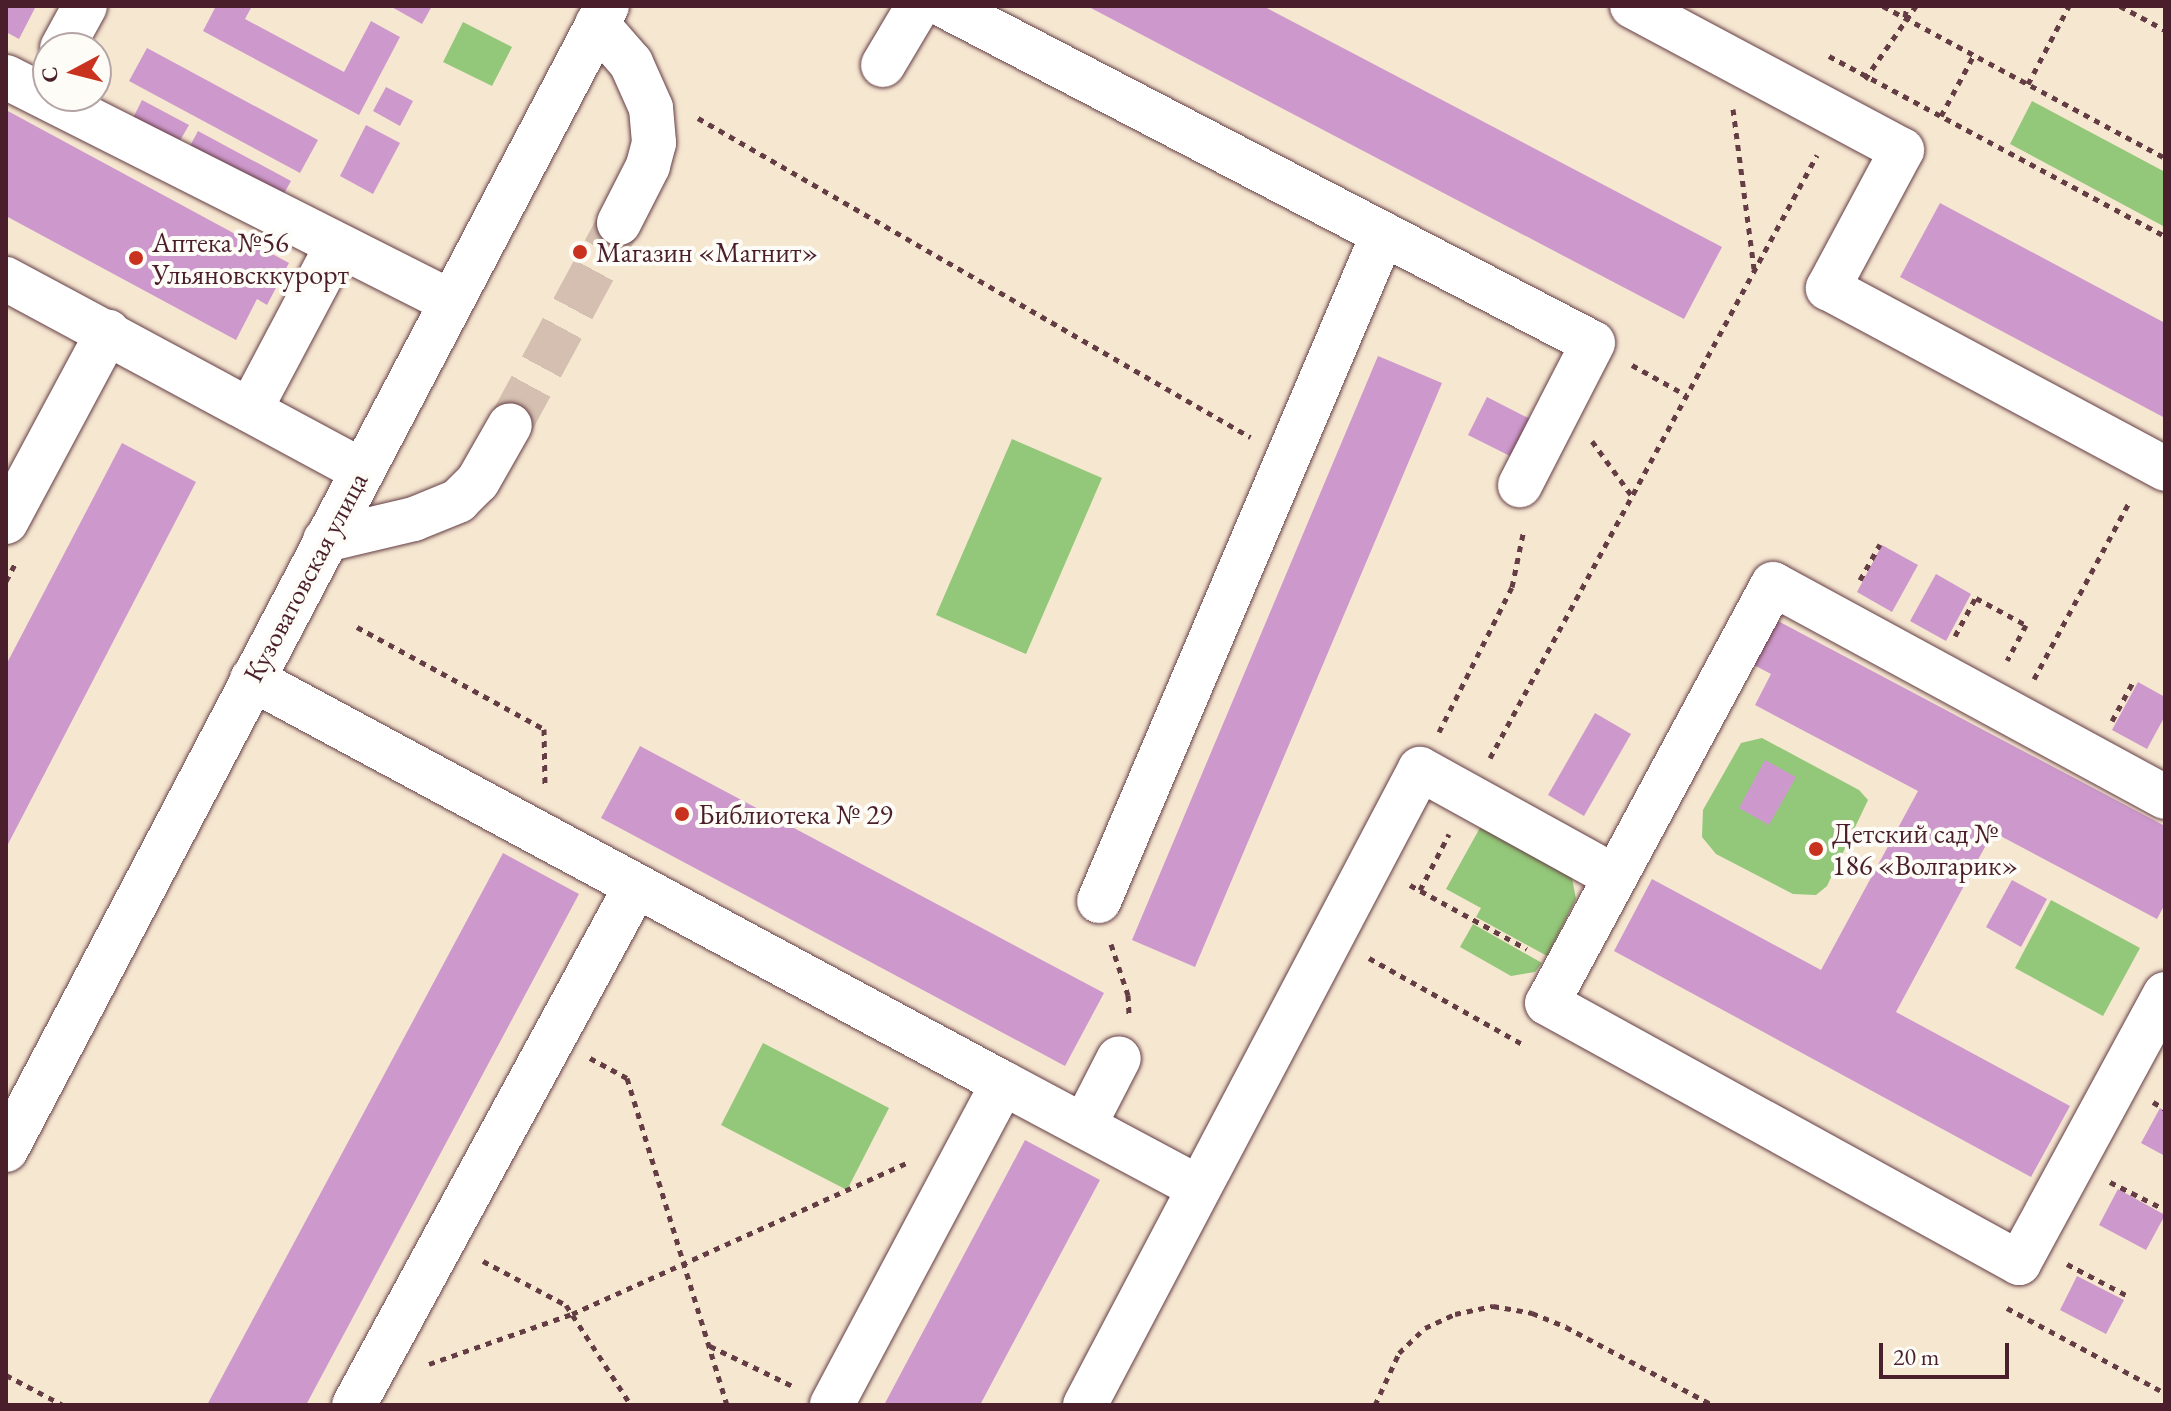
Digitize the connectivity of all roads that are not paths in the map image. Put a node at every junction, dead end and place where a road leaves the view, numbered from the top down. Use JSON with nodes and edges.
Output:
{"nodes":[{"id":1,"x":85,"y":6,"type":"edge"},
{"id":2,"x":918,"y":6,"type":"edge"},
{"id":3,"x":945,"y":6,"type":"edge"},
{"id":4,"x":1632,"y":6,"type":"edge"},
{"id":5,"x":602,"y":15,"type":"edge"},
{"id":6,"x":1683,"y":18,"type":"edge"},
{"id":7,"x":71,"y":32,"type":"edge"},
{"id":8,"x":883,"y":65,"type":"dead end"},
{"id":9,"x":31,"y":81,"type":"edge"},
{"id":10,"x":619,"y":223,"type":"tunnel mouth"},
{"id":11,"x":1383,"y":234,"type":"junction"},
{"id":12,"x":337,"y":246,"type":"junction"},
{"id":13,"x":6,"y":279,"type":"edge"},
{"id":14,"x":449,"y":301,"type":"junction"},
{"id":15,"x":108,"y":332,"type":"junction"},
{"id":16,"x":250,"y":410,"type":"junction"},
{"id":17,"x":510,"y":425,"type":"tunnel mouth"},
{"id":18,"x":2158,"y":465,"type":"edge"},
{"id":19,"x":361,"y":470,"type":"junction"},
{"id":20,"x":1520,"y":485,"type":"road end"},
{"id":21,"x":12,"y":540,"type":"edge"},
{"id":22,"x":325,"y":540,"type":"junction"},
{"id":23,"x":252,"y":679,"type":"junction"},
{"id":24,"x":2165,"y":797,"type":"edge"},
{"id":25,"x":1614,"y":876,"type":"junction"},
{"id":26,"x":635,"y":888,"type":"junction"},
{"id":27,"x":1099,"y":901,"type":"road end"},
{"id":28,"x":2165,"y":994,"type":"edge"},
{"id":29,"x":1119,"y":1058,"type":"road end"},
{"id":30,"x":1003,"y":1083,"type":"junction"},
{"id":31,"x":1084,"y":1126,"type":"junction"},
{"id":32,"x":6,"y":1150,"type":"edge"},
{"id":33,"x":1198,"y":1187,"type":"junction"},
{"id":34,"x":359,"y":1396,"type":"edge"},
{"id":35,"x":832,"y":1405,"type":"edge"},
{"id":36,"x":1085,"y":1405,"type":"edge"}],
"edges":[{"from":1,"to":7,"type":"street"},
{"from":2,"to":8,"type":"street"},
{"from":3,"to":11,"type":"street"},
{"from":4,"to":6,"type":"street"},
{"from":5,"to":10,"type":"street"},
{"from":5,"to":14,"type":"street","name":"Кузоватовская улица"},
{"from":6,"to":18,"type":"street"},
{"from":9,"to":12,"type":"street"},
{"from":11,"to":20,"type":"street"},
{"from":11,"to":27,"type":"street"},
{"from":12,"to":14,"type":"street"},
{"from":12,"to":16,"type":"street"},
{"from":13,"to":15,"type":"street"},
{"from":14,"to":19,"type":"street","name":"Кузоватовская улица"},
{"from":15,"to":16,"type":"street"},
{"from":15,"to":21,"type":"street"},
{"from":16,"to":19,"type":"street"},
{"from":17,"to":22,"type":"street"},
{"from":19,"to":22,"type":"street","name":"Кузоватовская улица"},
{"from":22,"to":23,"type":"street","name":"Кузоватовская улица"},
{"from":23,"to":26,"type":"street"},
{"from":23,"to":32,"type":"street","name":"Кузоватовская улица"},
{"from":24,"to":25,"type":"street"},
{"from":25,"to":28,"type":"street"},
{"from":25,"to":33,"type":"street"},
{"from":26,"to":30,"type":"street"},
{"from":26,"to":34,"type":"street"},
{"from":29,"to":31,"type":"street"},
{"from":30,"to":31,"type":"street"},
{"from":30,"to":35,"type":"street"},
{"from":31,"to":33,"type":"street"},
{"from":33,"to":36,"type":"street"}]}
